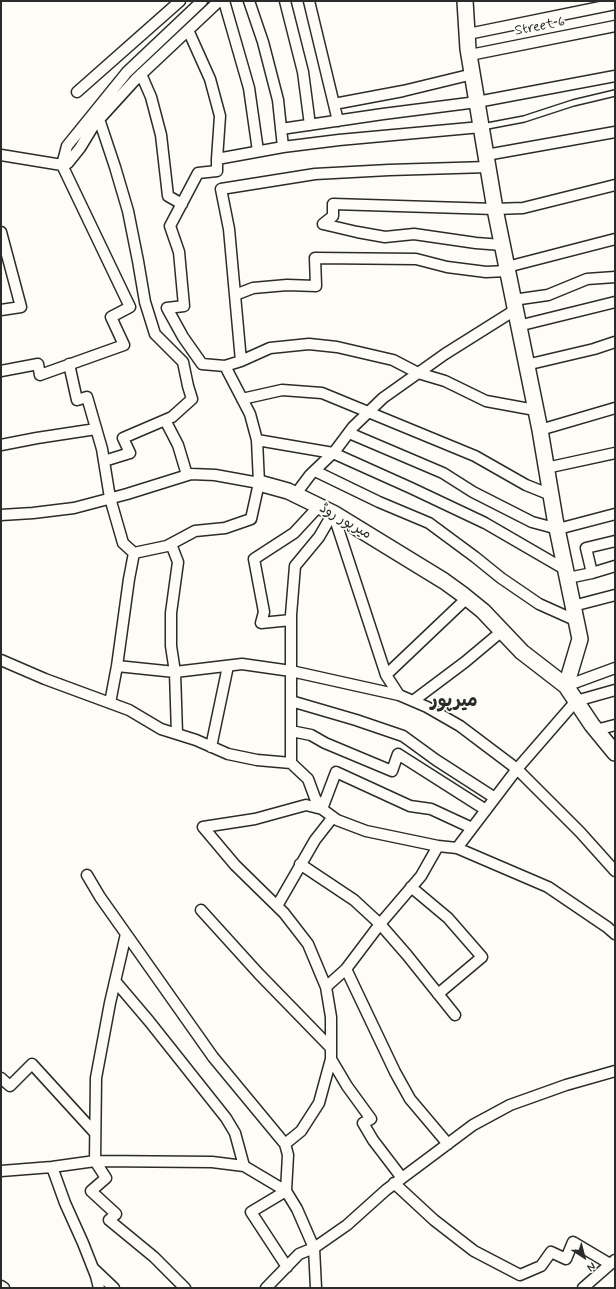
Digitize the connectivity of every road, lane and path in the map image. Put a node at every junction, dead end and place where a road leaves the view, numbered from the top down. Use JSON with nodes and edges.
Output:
{"nodes":[{"id":1,"x":180,"y":1,"type":"edge"},
{"id":2,"x":202,"y":1,"type":"edge"},
{"id":3,"x":219,"y":1,"type":"edge"},
{"id":4,"x":224,"y":1,"type":"edge"},
{"id":5,"x":249,"y":1,"type":"edge"},
{"id":6,"x":285,"y":1,"type":"edge"},
{"id":7,"x":309,"y":1,"type":"edge"},
{"id":8,"x":465,"y":1,"type":"edge"},
{"id":9,"x":615,"y":4,"type":"edge"},
{"id":10,"x":615,"y":26,"type":"edge"},
{"id":11,"x":188,"y":30,"type":"junction"},
{"id":12,"x":468,"y":34,"type":"junction"},
{"id":13,"x":470,"y":55,"type":"junction"},
{"id":14,"x":141,"y":74,"type":"junction"},
{"id":15,"x":473,"y":74,"type":"junction"},
{"id":16,"x":615,"y":76,"type":"edge"},
{"id":17,"x":78,"y":92,"type":"dead end"},
{"id":18,"x":615,"y":93,"type":"edge"},
{"id":19,"x":477,"y":102,"type":"junction"},
{"id":20,"x":334,"y":104,"type":"junction"},
{"id":21,"x":99,"y":119,"type":"junction"},
{"id":22,"x":338,"y":120,"type":"junction"},
{"id":23,"x":310,"y":125,"type":"junction"},
{"id":24,"x":481,"y":127,"type":"junction"},
{"id":25,"x":281,"y":130,"type":"junction"},
{"id":26,"x":615,"y":132,"type":"edge"},
{"id":27,"x":282,"y":147,"type":"junction"},
{"id":28,"x":258,"y":151,"type":"junction"},
{"id":29,"x":1,"y":156,"type":"edge"},
{"id":30,"x":218,"y":159,"type":"junction"},
{"id":31,"x":487,"y":161,"type":"junction"},
{"id":32,"x":62,"y":165,"type":"junction"},
{"id":33,"x":615,"y":185,"type":"edge"},
{"id":34,"x":182,"y":204,"type":"junction"},
{"id":35,"x":495,"y":209,"type":"junction"},
{"id":36,"x":1,"y":232,"type":"edge"},
{"id":37,"x":615,"y":239,"type":"edge"},
{"id":38,"x":502,"y":245,"type":"junction"},
{"id":39,"x":507,"y":269,"type":"junction"},
{"id":40,"x":615,"y":277,"type":"edge"},
{"id":41,"x":234,"y":294,"type":"junction"},
{"id":42,"x":615,"y":302,"type":"edge"},
{"id":43,"x":514,"y":305,"type":"junction"},
{"id":44,"x":1,"y":310,"type":"edge"},
{"id":45,"x":518,"y":326,"type":"junction"},
{"id":46,"x":615,"y":342,"type":"edge"},
{"id":47,"x":241,"y":361,"type":"junction"},
{"id":48,"x":69,"y":364,"type":"junction"},
{"id":49,"x":526,"y":365,"type":"junction"},
{"id":50,"x":225,"y":366,"type":"junction"},
{"id":51,"x":1,"y":371,"type":"edge"},
{"id":52,"x":418,"y":373,"type":"junction"},
{"id":53,"x":242,"y":399,"type":"junction"},
{"id":54,"x":615,"y":408,"type":"edge"},
{"id":55,"x":535,"y":410,"type":"junction"},
{"id":56,"x":369,"y":412,"type":"junction"},
{"id":57,"x":165,"y":420,"type":"junction"},
{"id":58,"x":96,"y":429,"type":"junction"},
{"id":59,"x":540,"y":430,"type":"junction"},
{"id":60,"x":349,"y":433,"type":"junction"},
{"id":61,"x":257,"y":440,"type":"junction"},
{"id":62,"x":1,"y":446,"type":"edge"},
{"id":63,"x":333,"y":453,"type":"junction"},
{"id":64,"x":615,"y":453,"type":"edge"},
{"id":65,"x":104,"y":461,"type":"junction"},
{"id":66,"x":546,"y":468,"type":"junction"},
{"id":67,"x":315,"y":471,"type":"junction"},
{"id":68,"x":187,"y":475,"type":"junction"},
{"id":69,"x":259,"y":483,"type":"junction"},
{"id":70,"x":295,"y":495,"type":"junction"},
{"id":71,"x":551,"y":495,"type":"junction"},
{"id":72,"x":110,"y":498,"type":"junction"},
{"id":73,"x":319,"y":506,"type":"junction"},
{"id":74,"x":332,"y":513,"type":"junction"},
{"id":75,"x":615,"y":514,"type":"edge"},
{"id":76,"x":1,"y":515,"type":"edge"},
{"id":77,"x":558,"y":530,"type":"junction"},
{"id":78,"x":615,"y":541,"type":"edge"},
{"id":79,"x":171,"y":544,"type":"junction"},
{"id":80,"x":134,"y":553,"type":"junction"},
{"id":81,"x":615,"y":566,"type":"edge"},
{"id":82,"x":592,"y":573,"type":"junction"},
{"id":83,"x":567,"y":574,"type":"junction"},
{"id":84,"x":615,"y":595,"type":"edge"},
{"id":85,"x":467,"y":598,"type":"junction"},
{"id":86,"x":574,"y":606,"type":"junction"},
{"id":87,"x":291,"y":620,"type":"junction"},
{"id":88,"x":577,"y":621,"type":"junction"},
{"id":89,"x":502,"y":631,"type":"junction"},
{"id":90,"x":1,"y":660,"type":"edge"},
{"id":91,"x":117,"y":666,"type":"junction"},
{"id":92,"x":228,"y":666,"type":"junction"},
{"id":93,"x":615,"y":668,"type":"edge"},
{"id":94,"x":291,"y":671,"type":"junction"},
{"id":95,"x":175,"y":672,"type":"junction"},
{"id":96,"x":386,"y":675,"type":"junction"},
{"id":97,"x":566,"y":686,"type":"junction"},
{"id":98,"x":615,"y":690,"type":"edge"},
{"id":99,"x":399,"y":695,"type":"junction"},
{"id":100,"x":291,"y":701,"type":"junction"},
{"id":101,"x":413,"y":701,"type":"junction"},
{"id":102,"x":576,"y":701,"type":"junction"},
{"id":103,"x":110,"y":703,"type":"junction"},
{"id":104,"x":615,"y":725,"type":"edge"},
{"id":105,"x":596,"y":730,"type":"junction"},
{"id":106,"x":291,"y":732,"type":"junction"},
{"id":107,"x":177,"y":734,"type":"junction"},
{"id":108,"x":211,"y":747,"type":"junction"},
{"id":109,"x":615,"y":753,"type":"edge"},
{"id":110,"x":291,"y":763,"type":"junction"},
{"id":111,"x":517,"y":769,"type":"junction"},
{"id":112,"x":495,"y":798,"type":"junction"},
{"id":113,"x":322,"y":809,"type":"junction"},
{"id":114,"x":486,"y":810,"type":"junction"},
{"id":115,"x":333,"y":817,"type":"junction"},
{"id":116,"x":472,"y":828,"type":"junction"},
{"id":117,"x":438,"y":846,"type":"junction"},
{"id":118,"x":457,"y":848,"type":"junction"},
{"id":119,"x":300,"y":864,"type":"junction"},
{"id":120,"x":615,"y":871,"type":"edge"},
{"id":121,"x":87,"y":875,"type":"dead end"},
{"id":122,"x":411,"y":887,"type":"junction"},
{"id":123,"x":277,"y":906,"type":"junction"},
{"id":124,"x":201,"y":910,"type":"dead end"},
{"id":125,"x":380,"y":924,"type":"junction"},
{"id":126,"x":126,"y":934,"type":"junction"},
{"id":127,"x":615,"y":934,"type":"edge"},
{"id":128,"x":346,"y":969,"type":"junction"},
{"id":129,"x":115,"y":981,"type":"junction"},
{"id":130,"x":326,"y":987,"type":"junction"},
{"id":131,"x":438,"y":994,"type":"junction"},
{"id":132,"x":455,"y":1015,"type":"dead end"},
{"id":133,"x":331,"y":1048,"type":"junction"},
{"id":134,"x":331,"y":1059,"type":"junction"},
{"id":135,"x":615,"y":1071,"type":"edge"},
{"id":136,"x":1,"y":1078,"type":"edge"},
{"id":137,"x":95,"y":1133,"type":"junction"},
{"id":138,"x":286,"y":1144,"type":"junction"},
{"id":139,"x":448,"y":1144,"type":"junction"},
{"id":140,"x":95,"y":1161,"type":"junction"},
{"id":141,"x":244,"y":1166,"type":"junction"},
{"id":142,"x":52,"y":1167,"type":"junction"},
{"id":143,"x":1,"y":1171,"type":"edge"},
{"id":144,"x":398,"y":1180,"type":"junction"},
{"id":145,"x":286,"y":1191,"type":"junction"},
{"id":146,"x":314,"y":1248,"type":"junction"},
{"id":147,"x":612,"y":1262,"type":"edge"},
{"id":148,"x":287,"y":1267,"type":"junction"},
{"id":149,"x":93,"y":1268,"type":"junction"},
{"id":150,"x":1,"y":1286,"type":"edge"},
{"id":151,"x":4,"y":1288,"type":"edge"},
{"id":152,"x":98,"y":1288,"type":"edge"},
{"id":153,"x":114,"y":1288,"type":"edge"},
{"id":154,"x":185,"y":1288,"type":"edge"},
{"id":155,"x":266,"y":1288,"type":"edge"},
{"id":156,"x":316,"y":1288,"type":"edge"},
{"id":157,"x":583,"y":1288,"type":"edge"}],
"edges":[{"from":1,"to":17,"type":"street"},
{"from":2,"to":32,"type":"street"},
{"from":3,"to":11,"type":"street"},
{"from":4,"to":28,"type":"street"},
{"from":5,"to":25,"type":"street"},
{"from":6,"to":23,"type":"street"},
{"from":7,"to":20,"type":"street"},
{"from":8,"to":12,"type":"street"},
{"from":9,"to":12,"type":"street"},
{"from":10,"to":13,"type":"street","name":"Street 6"},
{"from":11,"to":14,"type":"street"},
{"from":11,"to":30,"type":"street"},
{"from":12,"to":13,"type":"street"},
{"from":13,"to":15,"type":"street"},
{"from":14,"to":21,"type":"street"},
{"from":14,"to":34,"type":"street"},
{"from":15,"to":19,"type":"street"},
{"from":15,"to":20,"type":"street"},
{"from":16,"to":19,"type":"street"},
{"from":18,"to":24,"type":"lane"},
{"from":19,"to":22,"type":"street"},
{"from":19,"to":24,"type":"street"},
{"from":20,"to":22,"type":"street"},
{"from":21,"to":32,"type":"street"},
{"from":21,"to":57,"type":"street"},
{"from":22,"to":23,"type":"street"},
{"from":23,"to":25,"type":"street"},
{"from":24,"to":27,"type":"street"},
{"from":24,"to":31,"type":"street"},
{"from":25,"to":27,"type":"street"},
{"from":26,"to":31,"type":"street"},
{"from":27,"to":28,"type":"street"},
{"from":28,"to":30,"type":"street"},
{"from":29,"to":32,"type":"street"},
{"from":30,"to":34,"type":"street"},
{"from":31,"to":35,"type":"street"},
{"from":31,"to":41,"type":"street"},
{"from":32,"to":48,"type":"street"},
{"from":33,"to":35,"type":"street"},
{"from":34,"to":50,"type":"street"},
{"from":35,"to":38,"type":"street"},
{"from":35,"to":38,"type":"street"},
{"from":36,"to":44,"type":"street"},
{"from":37,"to":39,"type":"street"},
{"from":38,"to":39,"type":"street"},
{"from":39,"to":41,"type":"street"},
{"from":39,"to":43,"type":"street"},
{"from":40,"to":43,"type":"street"},
{"from":41,"to":47,"type":"street"},
{"from":42,"to":45,"type":"street"},
{"from":43,"to":45,"type":"street"},
{"from":43,"to":52,"type":"street"},
{"from":45,"to":49,"type":"street"},
{"from":46,"to":49,"type":"street"},
{"from":47,"to":50,"type":"street"},
{"from":47,"to":52,"type":"street"},
{"from":48,"to":51,"type":"street"},
{"from":48,"to":58,"type":"street"},
{"from":49,"to":55,"type":"street"},
{"from":50,"to":53,"type":"street"},
{"from":52,"to":55,"type":"street"},
{"from":52,"to":56,"type":"street"},
{"from":53,"to":56,"type":"street"},
{"from":53,"to":61,"type":"street"},
{"from":54,"to":59,"type":"street"},
{"from":55,"to":59,"type":"street"},
{"from":56,"to":60,"type":"street"},
{"from":56,"to":71,"type":"street"},
{"from":57,"to":65,"type":"street"},
{"from":57,"to":68,"type":"street"},
{"from":58,"to":62,"type":"street"},
{"from":58,"to":65,"type":"street"},
{"from":59,"to":66,"type":"street"},
{"from":60,"to":63,"type":"street"},
{"from":60,"to":77,"type":"street"},
{"from":61,"to":63,"type":"street"},
{"from":61,"to":69,"type":"street"},
{"from":63,"to":67,"type":"street"},
{"from":63,"to":83,"type":"street"},
{"from":64,"to":66,"type":"street"},
{"from":65,"to":72,"type":"street"},
{"from":66,"to":71,"type":"street"},
{"from":67,"to":70,"type":"street"},
{"from":67,"to":88,"type":"street"},
{"from":68,"to":69,"type":"street","name":"میرپور روڈ"},
{"from":68,"to":72,"type":"street","name":"میرپور روڈ"},
{"from":69,"to":70,"type":"street","name":"میرپور روڈ"},
{"from":69,"to":79,"type":"street"},
{"from":70,"to":73,"type":"street","name":"میرپور روڈ"},
{"from":71,"to":77,"type":"street"},
{"from":72,"to":76,"type":"street","name":"میرپور روڈ"},
{"from":72,"to":80,"type":"street"},
{"from":73,"to":74,"type":"street","name":"میرپور روڈ"},
{"from":73,"to":87,"type":"street"},
{"from":74,"to":85,"type":"street","name":"میرپور روڈ"},
{"from":74,"to":87,"type":"street"},
{"from":74,"to":96,"type":"street"},
{"from":75,"to":77,"type":"street"},
{"from":77,"to":83,"type":"street"},
{"from":78,"to":82,"type":"street"},
{"from":79,"to":80,"type":"street"},
{"from":79,"to":95,"type":"street"},
{"from":80,"to":91,"type":"street"},
{"from":81,"to":82,"type":"street"},
{"from":82,"to":83,"type":"street"},
{"from":83,"to":86,"type":"street"},
{"from":84,"to":86,"type":"street"},
{"from":85,"to":89,"type":"street","name":"میرپور روڈ"},
{"from":85,"to":96,"type":"street"},
{"from":86,"to":88,"type":"street"},
{"from":87,"to":94,"type":"street"},
{"from":88,"to":97,"type":"street"},
{"from":89,"to":97,"type":"street","name":"میرپور روڈ"},
{"from":89,"to":101,"type":"street"},
{"from":90,"to":103,"type":"street"},
{"from":91,"to":95,"type":"street"},
{"from":91,"to":103,"type":"street"},
{"from":92,"to":94,"type":"street"},
{"from":92,"to":95,"type":"street"},
{"from":92,"to":108,"type":"street"},
{"from":93,"to":97,"type":"street"},
{"from":94,"to":99,"type":"street"},
{"from":94,"to":100,"type":"street"},
{"from":95,"to":107,"type":"street"},
{"from":96,"to":99,"type":"street"},
{"from":97,"to":102,"type":"street","name":"میرپور روڈ"},
{"from":98,"to":102,"type":"street"},
{"from":99,"to":101,"type":"street"},
{"from":100,"to":106,"type":"street"},
{"from":100,"to":112,"type":"street"},
{"from":101,"to":111,"type":"street"},
{"from":102,"to":105,"type":"street","name":"میرپور روڈ"},
{"from":102,"to":111,"type":"street"},
{"from":103,"to":107,"type":"street"},
{"from":104,"to":105,"type":"street"},
{"from":105,"to":109,"type":"street","name":"میرپور روڈ"},
{"from":106,"to":110,"type":"street"},
{"from":106,"to":114,"type":"street"},
{"from":107,"to":108,"type":"street"},
{"from":108,"to":110,"type":"street"},
{"from":110,"to":113,"type":"street"},
{"from":111,"to":112,"type":"street"},
{"from":111,"to":120,"type":"street"},
{"from":112,"to":114,"type":"street"},
{"from":113,"to":115,"type":"street"},
{"from":113,"to":116,"type":"street"},
{"from":113,"to":123,"type":"street"},
{"from":114,"to":116,"type":"street"},
{"from":115,"to":117,"type":"street"},
{"from":115,"to":119,"type":"street"},
{"from":116,"to":118,"type":"street"},
{"from":117,"to":118,"type":"street"},
{"from":117,"to":122,"type":"street"},
{"from":118,"to":127,"type":"street"},
{"from":119,"to":123,"type":"street"},
{"from":119,"to":125,"type":"street"},
{"from":121,"to":126,"type":"street"},
{"from":122,"to":125,"type":"street"},
{"from":122,"to":131,"type":"street"},
{"from":123,"to":130,"type":"street"},
{"from":124,"to":133,"type":"street"},
{"from":125,"to":128,"type":"street"},
{"from":125,"to":131,"type":"street"},
{"from":126,"to":129,"type":"street"},
{"from":126,"to":138,"type":"street"},
{"from":128,"to":130,"type":"street"},
{"from":128,"to":139,"type":"street"},
{"from":129,"to":137,"type":"street"},
{"from":129,"to":141,"type":"street"},
{"from":130,"to":133,"type":"street"},
{"from":131,"to":132,"type":"street"},
{"from":133,"to":134,"type":"street"},
{"from":134,"to":138,"type":"street"},
{"from":134,"to":144,"type":"street"},
{"from":135,"to":139,"type":"street"},
{"from":136,"to":137,"type":"street"},
{"from":137,"to":140,"type":"street"},
{"from":138,"to":145,"type":"street"},
{"from":139,"to":144,"type":"street"},
{"from":140,"to":141,"type":"street"},
{"from":140,"to":142,"type":"street"},
{"from":140,"to":154,"type":"street"},
{"from":141,"to":145,"type":"street"},
{"from":142,"to":143,"type":"street"},
{"from":142,"to":149,"type":"street"},
{"from":144,"to":146,"type":"street"},
{"from":144,"to":147,"type":"street"},
{"from":145,"to":146,"type":"street"},
{"from":145,"to":148,"type":"street"},
{"from":146,"to":148,"type":"street"},
{"from":146,"to":156,"type":"street"},
{"from":147,"to":157,"type":"street"},
{"from":148,"to":155,"type":"street"},
{"from":149,"to":152,"type":"street"},
{"from":149,"to":153,"type":"street"},
{"from":150,"to":151,"type":"street"}]}
